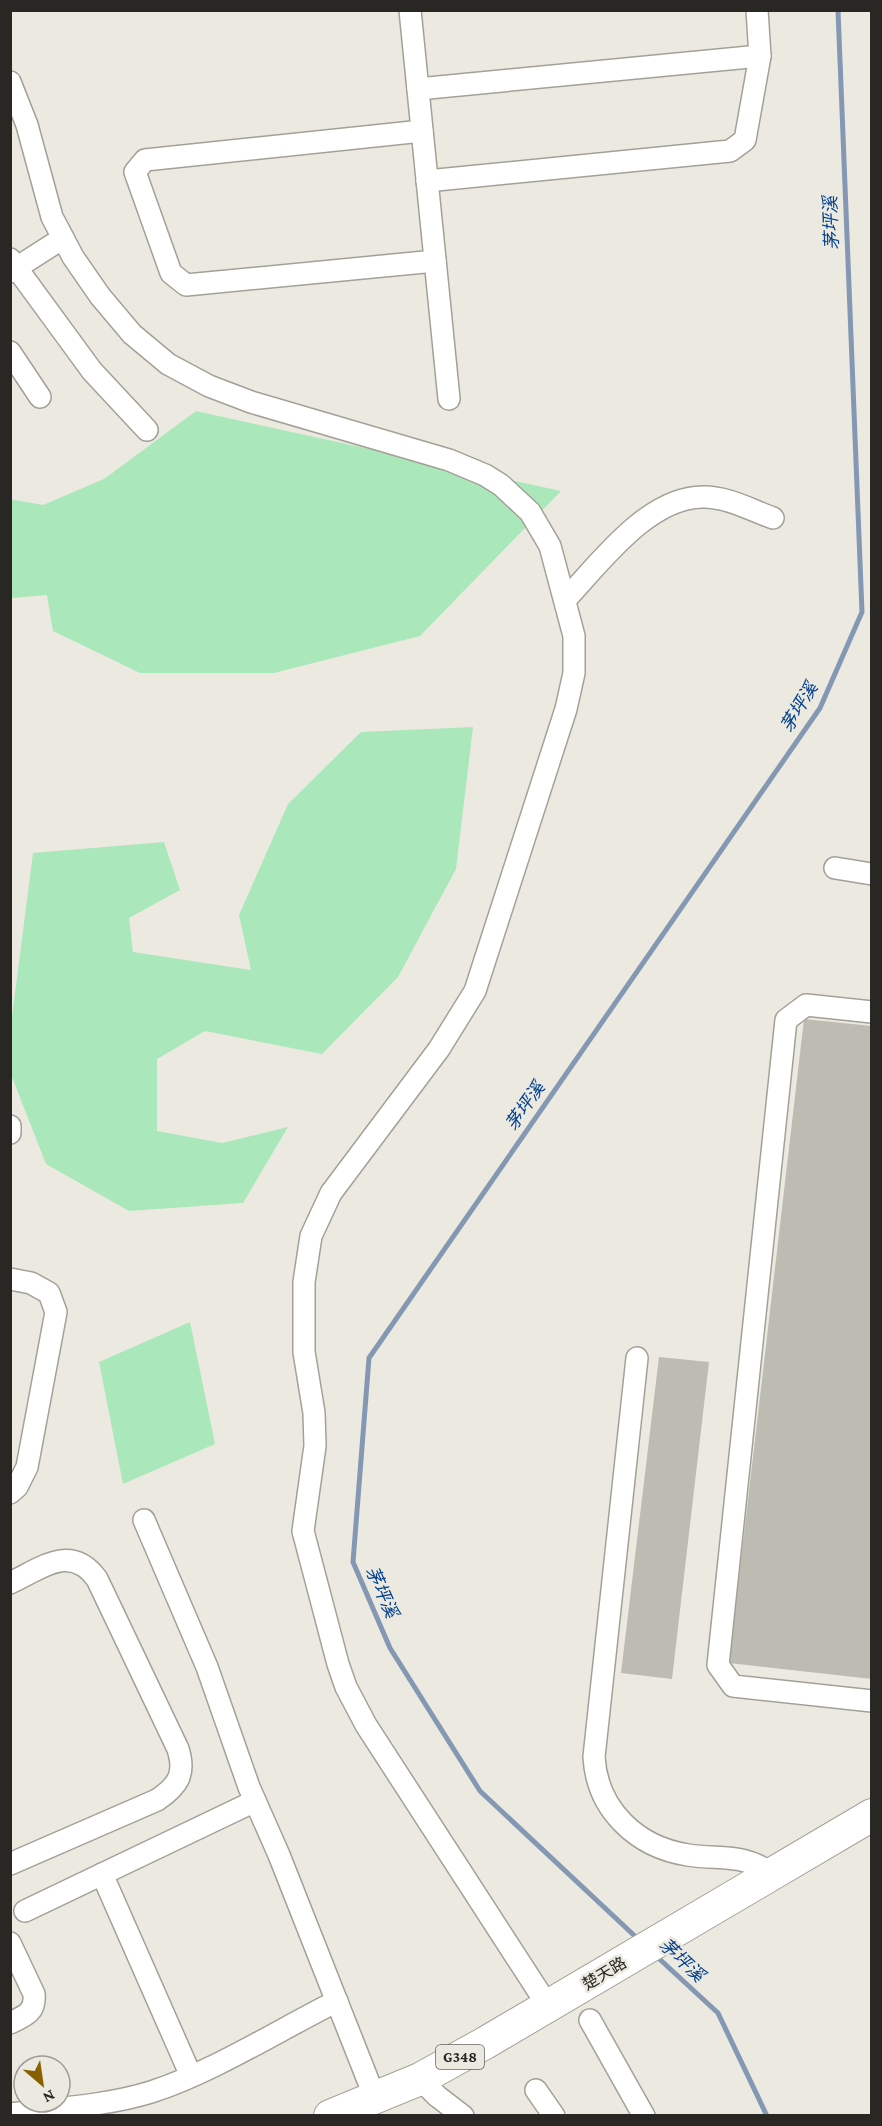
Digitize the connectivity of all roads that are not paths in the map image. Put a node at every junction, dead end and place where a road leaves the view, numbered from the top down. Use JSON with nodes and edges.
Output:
{"nodes":[{"id":1,"x":410,"y":10,"type":"edge"},
{"id":2,"x":757,"y":10,"type":"edge"},
{"id":3,"x":760,"y":56,"type":"junction"},
{"id":4,"x":417,"y":88,"type":"junction"},
{"id":5,"x":13,"y":91,"type":"edge"},
{"id":6,"x":422,"y":131,"type":"junction"},
{"id":7,"x":427,"y":181,"type":"junction"},
{"id":8,"x":63,"y":237,"type":"junction"},
{"id":9,"x":435,"y":261,"type":"junction"},
{"id":10,"x":12,"y":266,"type":"edge"},
{"id":11,"x":10,"y":352,"type":"edge"},
{"id":12,"x":40,"y":397,"type":"dead end"},
{"id":13,"x":449,"y":399,"type":"dead end"},
{"id":14,"x":147,"y":430,"type":"dead end"},
{"id":15,"x":773,"y":518,"type":"dead end"},
{"id":16,"x":565,"y":600,"type":"junction"},
{"id":17,"x":835,"y":868,"type":"dead end"},
{"id":18,"x":872,"y":874,"type":"edge"},
{"id":19,"x":872,"y":1012,"type":"edge"},
{"id":20,"x":10,"y":1126,"type":"edge"},
{"id":21,"x":10,"y":1133,"type":"edge"},
{"id":22,"x":10,"y":1279,"type":"edge"},
{"id":23,"x":637,"y":1358,"type":"dead end"},
{"id":24,"x":10,"y":1493,"type":"edge"},
{"id":25,"x":144,"y":1520,"type":"dead end"},
{"id":26,"x":10,"y":1583,"type":"edge"},
{"id":27,"x":872,"y":1701,"type":"edge"},
{"id":28,"x":255,"y":1801,"type":"junction"},
{"id":29,"x":872,"y":1815,"type":"edge"},
{"id":30,"x":10,"y":1864,"type":"edge"},
{"id":31,"x":102,"y":1874,"type":"junction"},
{"id":32,"x":772,"y":1874,"type":"junction"},
{"id":33,"x":25,"y":1911,"type":"dead end"},
{"id":34,"x":10,"y":1943,"type":"edge"},
{"id":35,"x":337,"y":2001,"type":"junction"},
{"id":36,"x":548,"y":2006,"type":"junction"},
{"id":37,"x":590,"y":2020,"type":"dead end"},
{"id":38,"x":10,"y":2023,"type":"edge"},
{"id":39,"x":191,"y":2076,"type":"junction"},
{"id":40,"x":420,"y":2079,"type":"junction"},
{"id":41,"x":536,"y":2090,"type":"dead end"},
{"id":42,"x":375,"y":2098,"type":"junction"},
{"id":43,"x":10,"y":2114,"type":"edge"},
{"id":44,"x":330,"y":2115,"type":"edge"},
{"id":45,"x":463,"y":2115,"type":"edge"},
{"id":46,"x":554,"y":2115,"type":"edge"},
{"id":47,"x":644,"y":2115,"type":"edge"}],
"edges":[{"from":1,"to":4,"type":"street"},
{"from":2,"to":3,"type":"street"},
{"from":3,"to":4,"type":"street"},
{"from":3,"to":7,"type":"street"},
{"from":4,"to":6,"type":"street"},
{"from":5,"to":8,"type":"street"},
{"from":6,"to":7,"type":"street"},
{"from":6,"to":9,"type":"street"},
{"from":7,"to":9,"type":"street"},
{"from":8,"to":10,"type":"street"},
{"from":8,"to":16,"type":"street"},
{"from":9,"to":13,"type":"street"},
{"from":10,"to":14,"type":"street"},
{"from":11,"to":12,"type":"street"},
{"from":15,"to":16,"type":"street"},
{"from":16,"to":36,"type":"street"},
{"from":17,"to":18,"type":"street"},
{"from":19,"to":27,"type":"street"},
{"from":20,"to":21,"type":"street"},
{"from":22,"to":24,"type":"street"},
{"from":23,"to":32,"type":"street"},
{"from":25,"to":28,"type":"street"},
{"from":26,"to":30,"type":"street"},
{"from":28,"to":31,"type":"street"},
{"from":28,"to":35,"type":"street"},
{"from":29,"to":32,"type":"highway","name":"楚天路","number":"G348"},
{"from":31,"to":33,"type":"street"},
{"from":31,"to":39,"type":"street"},
{"from":32,"to":36,"type":"highway","name":"楚天路","number":"G348"},
{"from":34,"to":38,"type":"street"},
{"from":35,"to":39,"type":"street"},
{"from":35,"to":42,"type":"street"},
{"from":36,"to":40,"type":"highway","name":"楚天路","number":"G348"},
{"from":37,"to":47,"type":"street"},
{"from":39,"to":43,"type":"street"},
{"from":40,"to":42,"type":"highway","name":"楚天路","number":"G348"},
{"from":40,"to":45,"type":"street"},
{"from":41,"to":46,"type":"street"},
{"from":42,"to":44,"type":"highway","name":"楚天路","number":"G348"}]}
